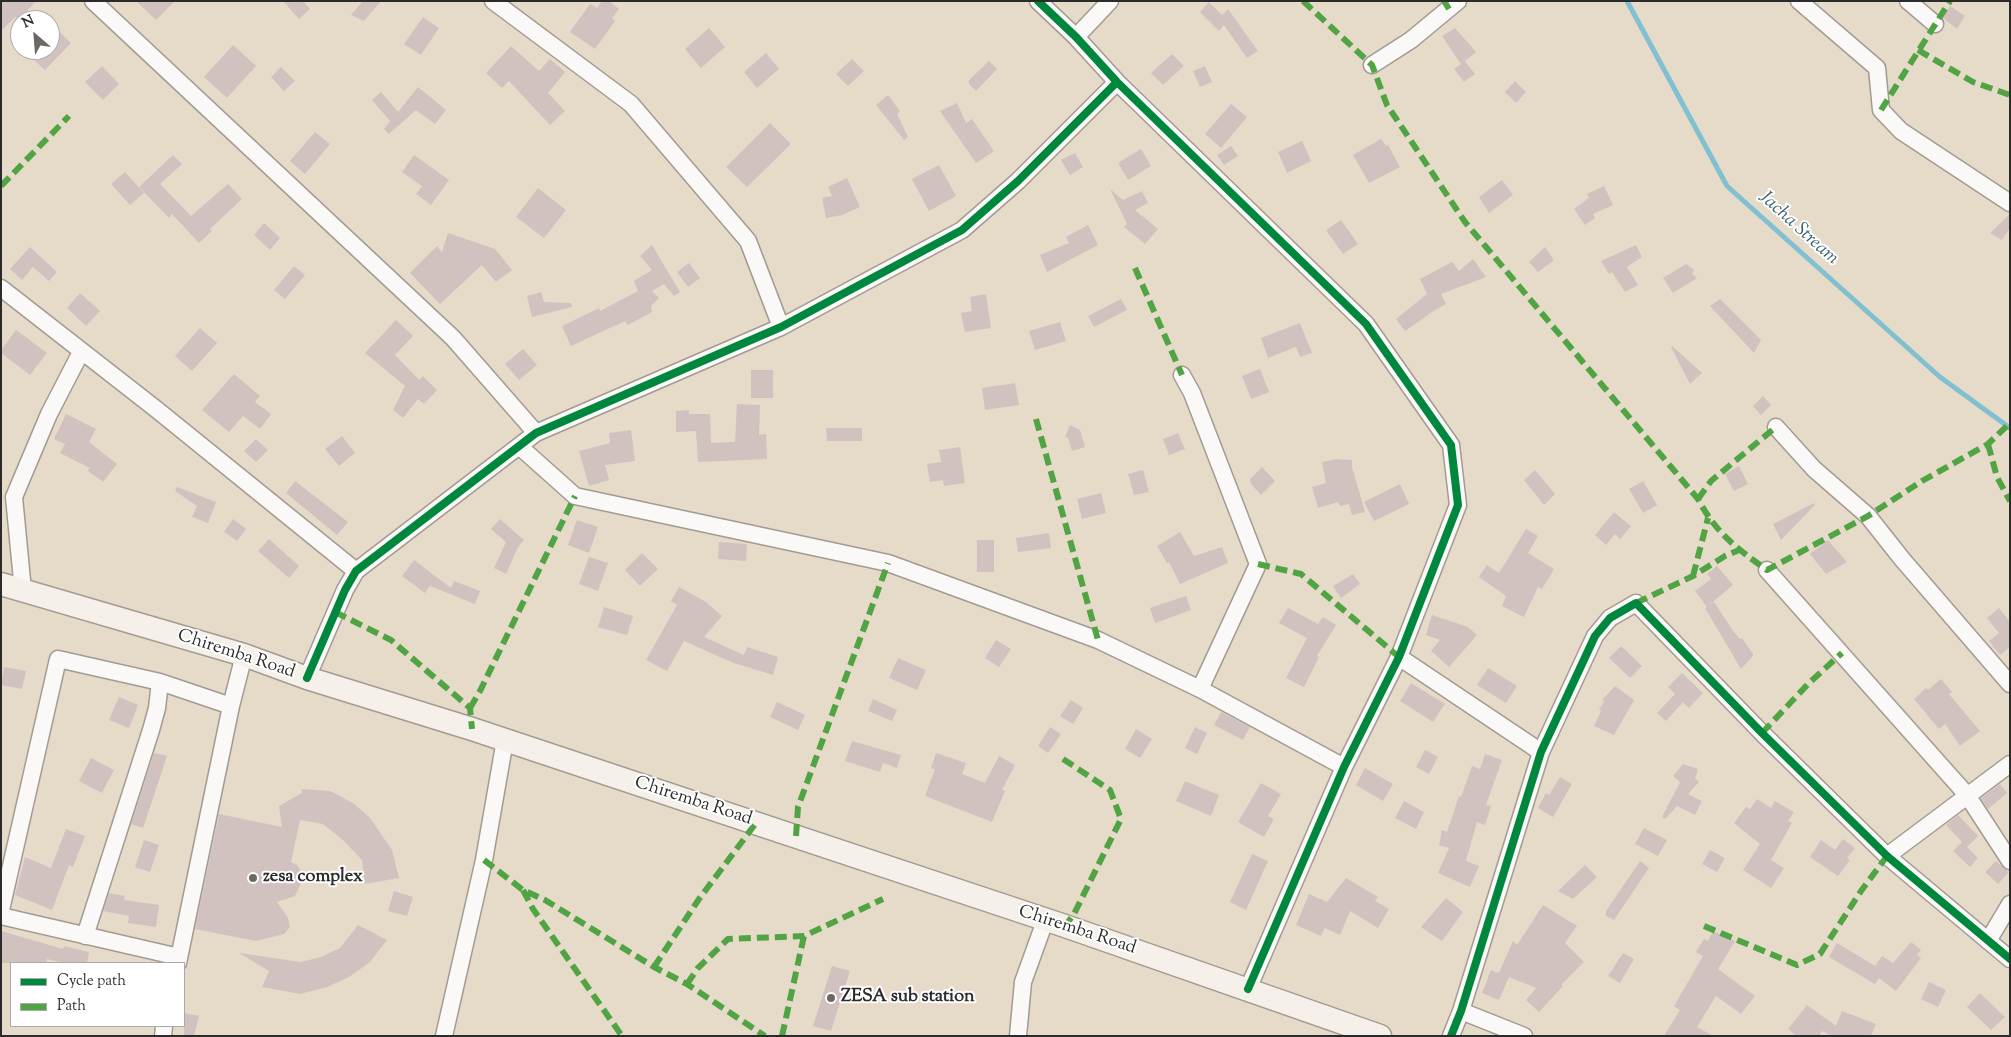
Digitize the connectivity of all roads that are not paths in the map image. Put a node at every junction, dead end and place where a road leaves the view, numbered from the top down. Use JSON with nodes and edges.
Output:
{"nodes":[{"id":1,"x":93,"y":1,"type":"edge"},
{"id":2,"x":493,"y":1,"type":"edge"},
{"id":3,"x":1038,"y":1,"type":"edge"},
{"id":4,"x":1110,"y":1,"type":"edge"},
{"id":5,"x":1458,"y":1,"type":"edge"},
{"id":6,"x":1799,"y":1,"type":"edge"},
{"id":7,"x":1908,"y":1,"type":"edge"},
{"id":8,"x":1936,"y":24,"type":"dead end"},
{"id":9,"x":1076,"y":37,"type":"junction"},
{"id":10,"x":1372,"y":65,"type":"dead end"},
{"id":11,"x":1117,"y":82,"type":"junction"},
{"id":12,"x":2010,"y":203,"type":"edge"},
{"id":13,"x":1,"y":288,"type":"edge"},
{"id":14,"x":781,"y":327,"type":"junction"},
{"id":15,"x":81,"y":352,"type":"junction"},
{"id":16,"x":1182,"y":375,"type":"dead end"},
{"id":17,"x":1776,"y":426,"type":"dead end"},
{"id":18,"x":536,"y":433,"type":"junction"},
{"id":19,"x":519,"y":446,"type":"junction"},
{"id":20,"x":1767,"y":570,"type":"dead end"},
{"id":21,"x":356,"y":571,"type":"junction"},
{"id":22,"x":1,"y":584,"type":"edge"},
{"id":23,"x":23,"y":591,"type":"junction"},
{"id":24,"x":244,"y":655,"type":"junction"},
{"id":25,"x":1399,"y":657,"type":"junction"},
{"id":26,"x":307,"y":678,"type":"junction"},
{"id":27,"x":160,"y":682,"type":"junction"},
{"id":28,"x":2010,"y":684,"type":"edge"},
{"id":29,"x":1200,"y":689,"type":"junction"},
{"id":30,"x":231,"y":706,"type":"junction"},
{"id":31,"x":505,"y":740,"type":"junction"},
{"id":32,"x":1541,"y":752,"type":"junction"},
{"id":33,"x":2010,"y":764,"type":"edge"},
{"id":34,"x":1344,"y":767,"type":"junction"},
{"id":35,"x":1967,"y":795,"type":"junction"},
{"id":36,"x":1887,"y":856,"type":"junction"},
{"id":37,"x":2010,"y":861,"type":"edge"},
{"id":38,"x":2010,"y":904,"type":"edge"},
{"id":39,"x":1,"y":910,"type":"edge"},
{"id":40,"x":1,"y":916,"type":"edge"},
{"id":41,"x":1045,"y":921,"type":"junction"},
{"id":42,"x":85,"y":936,"type":"junction"},
{"id":43,"x":1988,"y":941,"type":"junction"},
{"id":44,"x":2010,"y":958,"type":"edge"},
{"id":45,"x":179,"y":960,"type":"edge"},
{"id":46,"x":1248,"y":989,"type":"junction"},
{"id":47,"x":1461,"y":1011,"type":"junction"},
{"id":48,"x":444,"y":1036,"type":"edge"},
{"id":49,"x":1018,"y":1036,"type":"edge"},
{"id":50,"x":1380,"y":1036,"type":"edge"},
{"id":51,"x":1451,"y":1036,"type":"edge"},
{"id":52,"x":1524,"y":1036,"type":"edge"}],
"edges":[{"from":1,"to":18,"type":"street"},
{"from":2,"to":14,"type":"street"},
{"from":3,"to":9,"type":"street"},
{"from":4,"to":9,"type":"street"},
{"from":5,"to":10,"type":"street"},
{"from":6,"to":12,"type":"street"},
{"from":7,"to":8,"type":"street"},
{"from":9,"to":11,"type":"street"},
{"from":11,"to":14,"type":"street"},
{"from":11,"to":25,"type":"street"},
{"from":13,"to":15,"type":"street"},
{"from":14,"to":18,"type":"street"},
{"from":15,"to":21,"type":"street"},
{"from":15,"to":23,"type":"street"},
{"from":16,"to":29,"type":"street"},
{"from":17,"to":28,"type":"street"},
{"from":18,"to":19,"type":"street"},
{"from":19,"to":21,"type":"street"},
{"from":19,"to":29,"type":"street"},
{"from":20,"to":35,"type":"street"},
{"from":21,"to":26,"type":"street"},
{"from":22,"to":23,"type":"main road","name":"Chiremba Road"},
{"from":23,"to":24,"type":"main road","name":"Chiremba Road"},
{"from":24,"to":26,"type":"main road","name":"Chiremba Road"},
{"from":24,"to":30,"type":"street"},
{"from":25,"to":32,"type":"street"},
{"from":25,"to":34,"type":"street"},
{"from":26,"to":31,"type":"main road","name":"Chiremba Road"},
{"from":27,"to":30,"type":"street"},
{"from":27,"to":39,"type":"street"},
{"from":27,"to":42,"type":"street"},
{"from":29,"to":34,"type":"street"},
{"from":30,"to":45,"type":"street"},
{"from":31,"to":41,"type":"main road","name":"Chiremba Road"},
{"from":31,"to":48,"type":"street"},
{"from":32,"to":36,"type":"street"},
{"from":32,"to":47,"type":"street"},
{"from":33,"to":35,"type":"street"},
{"from":34,"to":46,"type":"street"},
{"from":35,"to":36,"type":"street"},
{"from":35,"to":37,"type":"street"},
{"from":36,"to":43,"type":"street"},
{"from":38,"to":43,"type":"street"},
{"from":40,"to":42,"type":"street"},
{"from":41,"to":46,"type":"main road","name":"Chiremba Road"},
{"from":41,"to":49,"type":"street"},
{"from":42,"to":45,"type":"street"},
{"from":43,"to":44,"type":"street"},
{"from":46,"to":50,"type":"main road","name":"Chiremba Road"},
{"from":47,"to":51,"type":"street"},
{"from":47,"to":52,"type":"street"}]}
